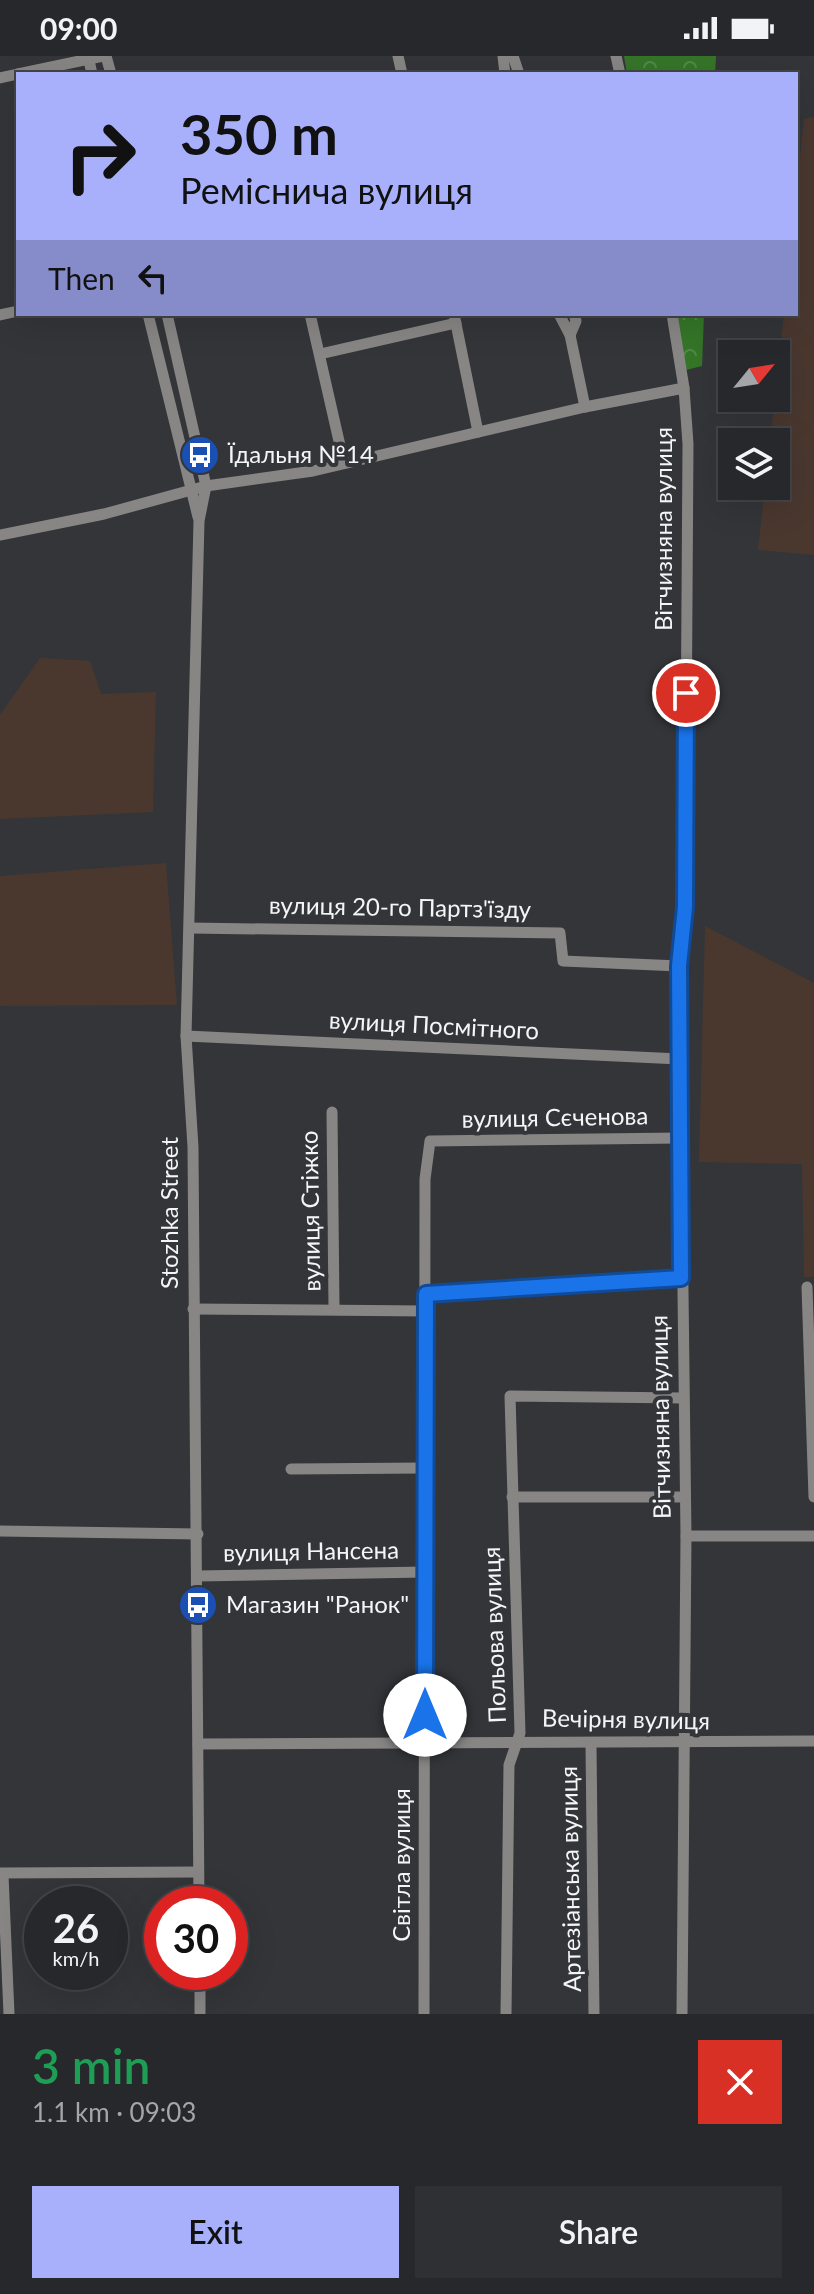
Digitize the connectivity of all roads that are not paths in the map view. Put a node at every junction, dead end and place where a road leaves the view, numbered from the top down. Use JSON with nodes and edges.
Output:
{"nodes":[{"id":1,"x":105,"y":56,"type":"edge"},
{"id":2,"x":89,"y":58,"type":"edge"},
{"id":3,"x":27,"y":72,"type":"edge"},
{"id":4,"x":148,"y":316,"type":"edge"},
{"id":5,"x":167,"y":316,"type":"edge"},
{"id":6,"x":310,"y":316,"type":"edge"},
{"id":7,"x":560,"y":316,"type":"edge"},
{"id":8,"x":575,"y":316,"type":"edge"},
{"id":9,"x":672,"y":316,"type":"edge"},
{"id":10,"x":455,"y":319,"type":"edge"},
{"id":11,"x":570,"y":335,"type":"junction"},
{"id":12,"x":320,"y":354,"type":"junction"},
{"id":13,"x":684,"y":388,"type":"junction"},
{"id":14,"x":585,"y":407,"type":"junction"},
{"id":15,"x":478,"y":432,"type":"junction"},
{"id":16,"x":344,"y":463,"type":"junction"},
{"id":17,"x":206,"y":486,"type":"junction"},
{"id":18,"x":190,"y":491,"type":"junction"},
{"id":19,"x":199,"y":521,"type":"junction"},
{"id":20,"x":0,"y":535,"type":"edge"},
{"id":21,"x":190,"y":928,"type":"junction"},
{"id":22,"x":679,"y":966,"type":"junction"},
{"id":23,"x":186,"y":1036,"type":"junction"},
{"id":24,"x":680,"y":1059,"type":"junction"},
{"id":25,"x":332,"y":1112,"type":"dead end"},
{"id":26,"x":680,"y":1138,"type":"junction"},
{"id":27,"x":430,"y":1141,"type":"joint"},
{"id":28,"x":681,"y":1278,"type":"junction"},
{"id":29,"x":807,"y":1287,"type":"dead end"},
{"id":30,"x":426,"y":1294,"type":"junction"},
{"id":31,"x":193,"y":1309,"type":"junction"},
{"id":32,"x":334,"y":1309,"type":"junction"},
{"id":33,"x":426,"y":1311,"type":"junction"},
{"id":34,"x":682,"y":1398,"type":"junction"},
{"id":35,"x":423,"y":1468,"type":"junction"},
{"id":36,"x":291,"y":1469,"type":"dead end"},
{"id":37,"x":512,"y":1497,"type":"junction"},
{"id":38,"x":684,"y":1497,"type":"junction"},
{"id":39,"x":814,"y":1497,"type":"edge"},
{"id":40,"x":0,"y":1531,"type":"edge"},
{"id":41,"x":198,"y":1534,"type":"junction"},
{"id":42,"x":686,"y":1536,"type":"junction"},
{"id":43,"x":814,"y":1536,"type":"edge"},
{"id":44,"x":425,"y":1572,"type":"junction"},
{"id":45,"x":198,"y":1576,"type":"junction"},
{"id":46,"x":519,"y":1740,"type":"junction"},
{"id":47,"x":814,"y":1741,"type":"edge"},
{"id":48,"x":198,"y":1744,"type":"junction"},
{"id":49,"x":425,"y":1744,"type":"junction"},
{"id":50,"x":591,"y":1744,"type":"junction"},
{"id":51,"x":683,"y":1744,"type":"junction"},
{"id":52,"x":198,"y":1872,"type":"junction"},
{"id":53,"x":6,"y":1874,"type":"edge"},
{"id":54,"x":198,"y":1886,"type":"edge"},
{"id":55,"x":200,"y":1990,"type":"edge"},
{"id":56,"x":9,"y":2014,"type":"edge"},
{"id":57,"x":200,"y":2014,"type":"edge"},
{"id":58,"x":424,"y":2014,"type":"edge"},
{"id":59,"x":506,"y":2014,"type":"edge"},
{"id":60,"x":594,"y":2014,"type":"edge"},
{"id":61,"x":682,"y":2014,"type":"edge"}],
"edges":[{"from":1,"to":2,"type":"street"},
{"from":2,"to":3,"type":"street"},
{"from":4,"to":18,"type":"street","name":"Stozhka Street"},
{"from":5,"to":17,"type":"street","name":"Stozhka Street"},
{"from":6,"to":12,"type":"street"},
{"from":7,"to":11,"type":"street"},
{"from":8,"to":11,"type":"street"},
{"from":9,"to":13,"type":"street","name":"Вітчизняна вулиця"},
{"from":10,"to":12,"type":"street"},
{"from":10,"to":15,"type":"street"},
{"from":11,"to":14,"type":"street"},
{"from":12,"to":16,"type":"street"},
{"from":13,"to":14,"type":"street"},
{"from":13,"to":22,"type":"street","name":"Вітчизняна вулиця"},
{"from":14,"to":15,"type":"street"},
{"from":15,"to":16,"type":"street"},
{"from":16,"to":17,"type":"street"},
{"from":17,"to":18,"type":"street"},
{"from":17,"to":19,"type":"street","name":"Stozhka Street"},
{"from":18,"to":19,"type":"street","name":"Stozhka Street"},
{"from":18,"to":20,"type":"street"},
{"from":19,"to":21,"type":"street","name":"Stozhka Street"},
{"from":21,"to":22,"type":"street","name":"вулиця 20-го Партз'їзду"},
{"from":21,"to":23,"type":"street","name":"Stozhka Street"},
{"from":22,"to":24,"type":"street","name":"Вітчизняна вулиця"},
{"from":23,"to":24,"type":"street","name":"вулиця Посмітного"},
{"from":23,"to":31,"type":"street","name":"Stozhka Street"},
{"from":24,"to":26,"type":"street","name":"Вітчизняна вулиця"},
{"from":25,"to":32,"type":"street","name":"вулиця Стіжко"},
{"from":26,"to":27,"type":"street","name":"вулиця Сєченова"},
{"from":26,"to":28,"type":"street","name":"Вітчизняна вулиця"},
{"from":27,"to":30,"type":"street","name":"Світла вулиця"},
{"from":28,"to":30,"type":"street"},
{"from":28,"to":34,"type":"street","name":"Вітчизняна вулиця"},
{"from":29,"to":39,"type":"street"},
{"from":30,"to":33,"type":"street","name":"Світла вулиця"},
{"from":31,"to":32,"type":"street"},
{"from":31,"to":41,"type":"street","name":"Stozhka Street"},
{"from":32,"to":33,"type":"street"},
{"from":33,"to":35,"type":"street","name":"Світла вулиця"},
{"from":34,"to":37,"type":"street","name":"Польова вулиця"},
{"from":34,"to":38,"type":"street","name":"Вітчизняна вулиця"},
{"from":35,"to":36,"type":"street"},
{"from":35,"to":44,"type":"street","name":"Світла вулиця"},
{"from":37,"to":38,"type":"street"},
{"from":37,"to":46,"type":"street","name":"Польова вулиця"},
{"from":38,"to":42,"type":"street","name":"Вітчизняна вулиця"},
{"from":40,"to":41,"type":"street","name":"вулиця Нансена"},
{"from":41,"to":45,"type":"street","name":"Stozhka Street"},
{"from":42,"to":43,"type":"street"},
{"from":42,"to":51,"type":"street","name":"Вітчизняна вулиця"},
{"from":44,"to":45,"type":"street","name":"вулиця Нансена"},
{"from":44,"to":49,"type":"street","name":"Світла вулиця"},
{"from":45,"to":48,"type":"street","name":"Stozhka Street"},
{"from":46,"to":49,"type":"street","name":"Вечірня вулиця"},
{"from":46,"to":50,"type":"street","name":"Вечірня вулиця"},
{"from":46,"to":59,"type":"street","name":"Польова вулиця"},
{"from":47,"to":51,"type":"street","name":"Вечірня вулиця"},
{"from":48,"to":49,"type":"street","name":"Вечірня вулиця"},
{"from":48,"to":52,"type":"street","name":"Stozhka Street"},
{"from":49,"to":58,"type":"street","name":"Світла вулиця"},
{"from":50,"to":51,"type":"street","name":"Вечірня вулиця"},
{"from":50,"to":60,"type":"street","name":"Артезіанська вулиця"},
{"from":51,"to":61,"type":"street","name":"Вітчизняна вулиця"},
{"from":52,"to":53,"type":"street"},
{"from":52,"to":54,"type":"street","name":"Stozhka Street"},
{"from":53,"to":56,"type":"street"},
{"from":55,"to":57,"type":"street"}]}
